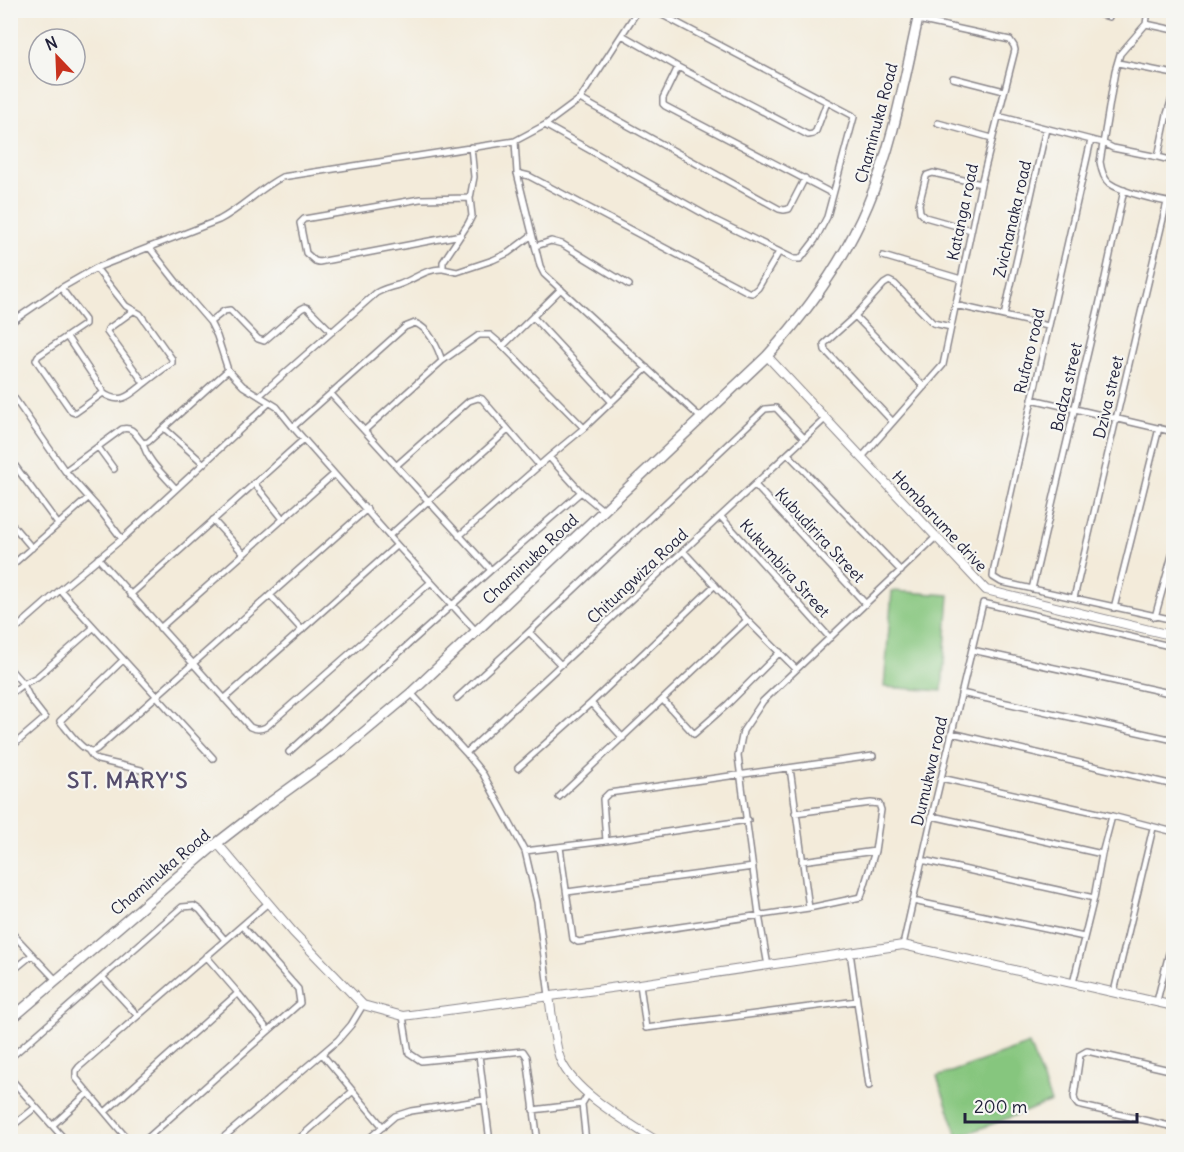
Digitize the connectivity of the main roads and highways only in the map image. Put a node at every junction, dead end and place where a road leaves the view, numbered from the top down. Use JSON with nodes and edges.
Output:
{"nodes":[{"id":1,"x":919,"y":15,"type":"edge"},
{"id":2,"x":10,"y":1020,"type":"edge"}],
"edges":[{"from":1,"to":2,"type":"main road","name":"Chaminuka Road"}]}
